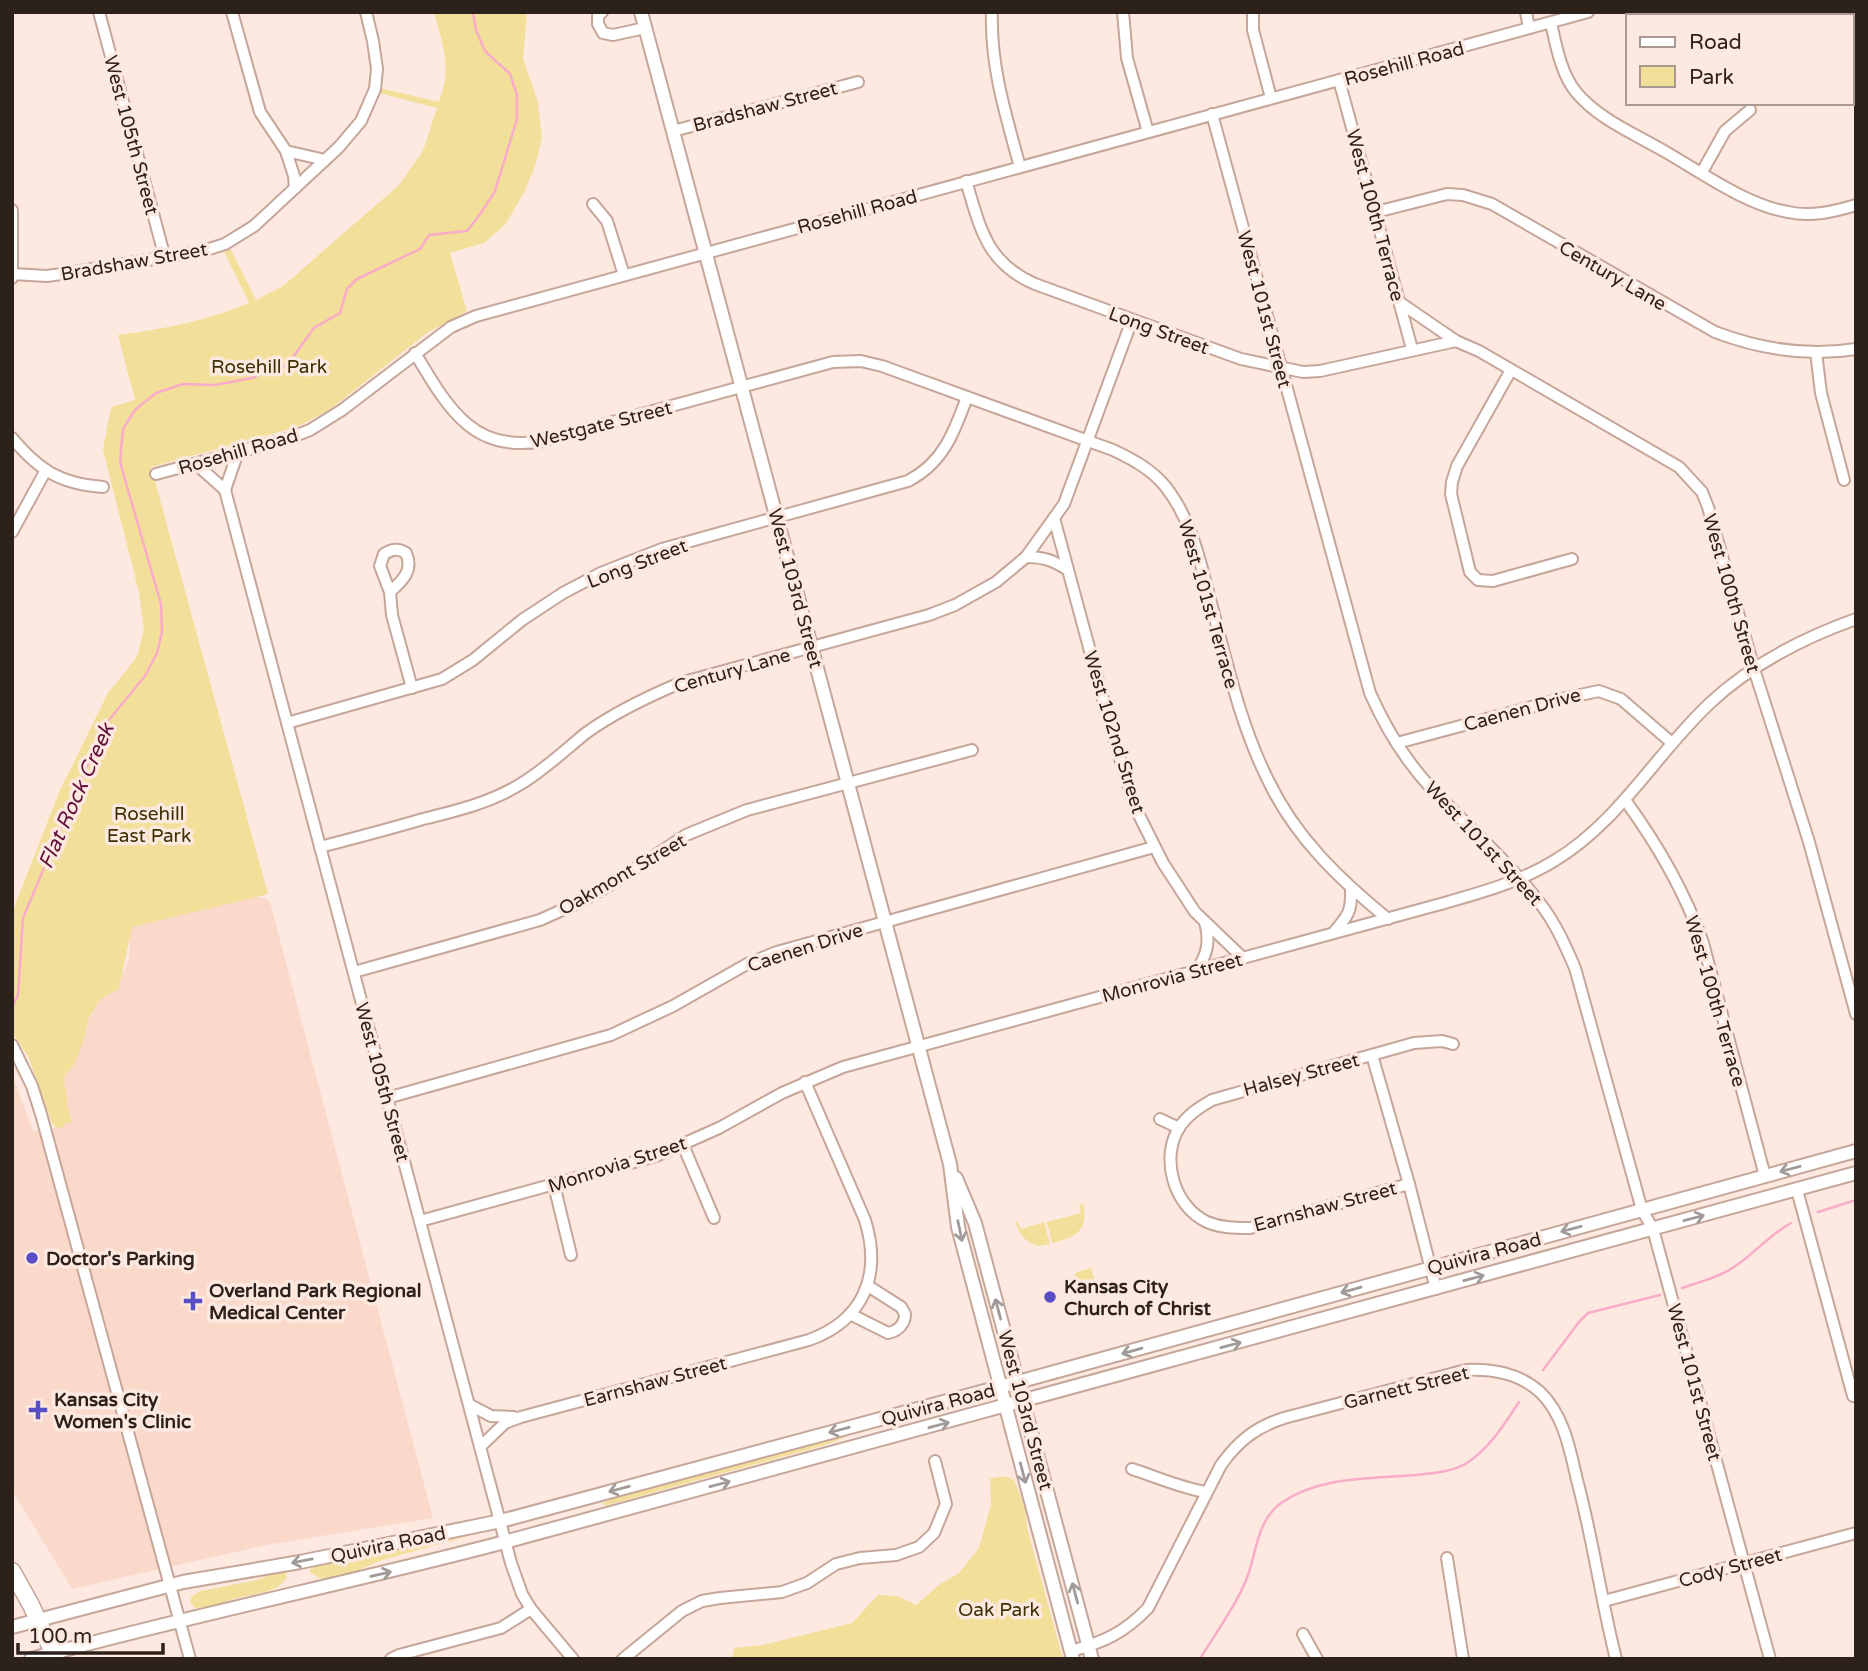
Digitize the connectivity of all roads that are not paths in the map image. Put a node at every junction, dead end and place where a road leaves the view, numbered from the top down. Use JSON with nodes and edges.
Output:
{"nodes":[{"id":1,"x":99,"y":12,"type":"edge"},
{"id":2,"x":232,"y":12,"type":"edge"},
{"id":3,"x":366,"y":12,"type":"edge"},
{"id":4,"x":602,"y":12,"type":"edge"},
{"id":5,"x":992,"y":12,"type":"edge"},
{"id":6,"x":1123,"y":12,"type":"edge"},
{"id":7,"x":1253,"y":12,"type":"edge"},
{"id":8,"x":1526,"y":12,"type":"edge"},
{"id":9,"x":1588,"y":12,"type":"edge"},
{"id":10,"x":642,"y":13,"type":"edge"},
{"id":11,"x":1550,"y":23,"type":"junction"},
{"id":12,"x":645,"y":28,"type":"junction"},
{"id":13,"x":1530,"y":29,"type":"junction"},
{"id":14,"x":1339,"y":80,"type":"junction"},
{"id":15,"x":858,"y":82,"type":"dead end"},
{"id":16,"x":1271,"y":98,"type":"junction"},
{"id":17,"x":1750,"y":110,"type":"dead end"},
{"id":18,"x":1212,"y":114,"type":"junction"},
{"id":19,"x":673,"y":131,"type":"junction"},
{"id":20,"x":1147,"y":132,"type":"junction"},
{"id":21,"x":286,"y":151,"type":"junction"},
{"id":22,"x":325,"y":160,"type":"junction"},
{"id":23,"x":1020,"y":167,"type":"junction"},
{"id":24,"x":1702,"y":172,"type":"junction"},
{"id":25,"x":966,"y":181,"type":"junction"},
{"id":26,"x":295,"y":188,"type":"junction"},
{"id":27,"x":593,"y":204,"type":"dead end"},
{"id":28,"x":1856,"y":205,"type":"edge"},
{"id":29,"x":12,"y":210,"type":"edge"},
{"id":30,"x":1376,"y":212,"type":"junction"},
{"id":31,"x":705,"y":252,"type":"junction"},
{"id":32,"x":165,"y":258,"type":"junction"},
{"id":33,"x":624,"y":275,"type":"junction"},
{"id":34,"x":12,"y":276,"type":"edge"},
{"id":35,"x":1399,"y":302,"type":"junction"},
{"id":36,"x":1132,"y":320,"type":"junction"},
{"id":37,"x":1456,"y":341,"type":"junction"},
{"id":38,"x":1412,"y":349,"type":"junction"},
{"id":39,"x":1856,"y":349,"type":"edge"},
{"id":40,"x":1816,"y":352,"type":"junction"},
{"id":41,"x":415,"y":353,"type":"junction"},
{"id":42,"x":1281,"y":368,"type":"junction"},
{"id":43,"x":1511,"y":370,"type":"junction"},
{"id":44,"x":742,"y":387,"type":"junction"},
{"id":45,"x":967,"y":397,"type":"junction"},
{"id":46,"x":12,"y":438,"type":"edge"},
{"id":47,"x":1088,"y":441,"type":"junction"},
{"id":48,"x":239,"y":452,"type":"junction"},
{"id":49,"x":196,"y":464,"type":"junction"},
{"id":50,"x":47,"y":470,"type":"junction"},
{"id":51,"x":156,"y":474,"type":"dead end"},
{"id":52,"x":1844,"y":480,"type":"dead end"},
{"id":53,"x":103,"y":487,"type":"dead end"},
{"id":54,"x":225,"y":490,"type":"junction"},
{"id":55,"x":778,"y":518,"type":"junction"},
{"id":56,"x":1054,"y":518,"type":"junction"},
{"id":57,"x":12,"y":532,"type":"edge"},
{"id":58,"x":1026,"y":558,"type":"junction"},
{"id":59,"x":1572,"y":559,"type":"dead end"},
{"id":60,"x":1068,"y":570,"type":"junction"},
{"id":61,"x":390,"y":592,"type":"dead end"},
{"id":62,"x":1856,"y":619,"type":"edge"},
{"id":63,"x":812,"y":647,"type":"junction"},
{"id":64,"x":1754,"y":669,"type":"junction"},
{"id":65,"x":412,"y":688,"type":"junction"},
{"id":66,"x":286,"y":723,"type":"junction"},
{"id":67,"x":1397,"y":743,"type":"junction"},
{"id":68,"x":1672,"y":743,"type":"junction"},
{"id":69,"x":972,"y":750,"type":"dead end"},
{"id":70,"x":849,"y":782,"type":"junction"},
{"id":71,"x":1625,"y":800,"type":"junction"},
{"id":72,"x":320,"y":847,"type":"junction"},
{"id":73,"x":1154,"y":847,"type":"junction"},
{"id":74,"x":1519,"y":878,"type":"junction"},
{"id":75,"x":1351,"y":888,"type":"junction"},
{"id":76,"x":1388,"y":919,"type":"junction"},
{"id":77,"x":886,"y":922,"type":"junction"},
{"id":78,"x":1205,"y":922,"type":"junction"},
{"id":79,"x":1333,"y":933,"type":"junction"},
{"id":80,"x":1243,"y":958,"type":"junction"},
{"id":81,"x":1196,"y":971,"type":"junction"},
{"id":82,"x":354,"y":972,"type":"junction"},
{"id":83,"x":1856,"y":1014,"type":"edge"},
{"id":84,"x":1452,"y":1044,"type":"dead end"},
{"id":85,"x":12,"y":1045,"type":"edge"},
{"id":86,"x":920,"y":1047,"type":"junction"},
{"id":87,"x":1372,"y":1055,"type":"junction"},
{"id":88,"x":805,"y":1082,"type":"junction"},
{"id":89,"x":387,"y":1097,"type":"junction"},
{"id":90,"x":1160,"y":1119,"type":"dead end"},
{"id":91,"x":1179,"y":1128,"type":"junction"},
{"id":92,"x":683,"y":1145,"type":"junction"},
{"id":93,"x":1856,"y":1151,"type":"edge"},
{"id":94,"x":950,"y":1164,"type":"junction"},
{"id":95,"x":1856,"y":1173,"type":"edge"},
{"id":96,"x":1765,"y":1176,"type":"junction"},
{"id":97,"x":1409,"y":1184,"type":"junction"},
{"id":98,"x":554,"y":1185,"type":"junction"},
{"id":99,"x":1797,"y":1190,"type":"junction"},
{"id":100,"x":1642,"y":1210,"type":"junction"},
{"id":101,"x":714,"y":1218,"type":"dead end"},
{"id":102,"x":421,"y":1221,"type":"junction"},
{"id":103,"x":1653,"y":1229,"type":"junction"},
{"id":104,"x":571,"y":1255,"type":"dead end"},
{"id":105,"x":1430,"y":1268,"type":"junction"},
{"id":106,"x":868,"y":1286,"type":"junction"},
{"id":107,"x":1436,"y":1289,"type":"junction"},
{"id":108,"x":850,"y":1314,"type":"junction"},
{"id":109,"x":1018,"y":1382,"type":"junction"},
{"id":110,"x":1000,"y":1387,"type":"junction"},
{"id":111,"x":1853,"y":1396,"type":"dead end"},
{"id":112,"x":1024,"y":1402,"type":"junction"},
{"id":113,"x":470,"y":1405,"type":"junction"},
{"id":114,"x":1005,"y":1407,"type":"junction"},
{"id":115,"x":521,"y":1417,"type":"junction"},
{"id":116,"x":481,"y":1446,"type":"junction"},
{"id":117,"x":935,"y":1461,"type":"dead end"},
{"id":118,"x":1132,"y":1469,"type":"dead end"},
{"id":119,"x":1206,"y":1492,"type":"junction"},
{"id":120,"x":501,"y":1521,"type":"junction"},
{"id":121,"x":1856,"y":1533,"type":"edge"},
{"id":122,"x":506,"y":1541,"type":"junction"},
{"id":123,"x":1447,"y":1558,"type":"dead end"},
{"id":124,"x":1744,"y":1564,"type":"junction"},
{"id":125,"x":12,"y":1571,"type":"edge"},
{"id":126,"x":171,"y":1585,"type":"junction"},
{"id":127,"x":1604,"y":1601,"type":"junction"},
{"id":128,"x":531,"y":1609,"type":"junction"},
{"id":129,"x":38,"y":1620,"type":"junction"},
{"id":130,"x":180,"y":1620,"type":"junction"},
{"id":131,"x":13,"y":1627,"type":"edge"},
{"id":132,"x":1303,"y":1634,"type":"dead end"},
{"id":133,"x":1091,"y":1652,"type":"edge"},
{"id":134,"x":1072,"y":1655,"type":"edge"},
{"id":135,"x":54,"y":1656,"type":"edge"},
{"id":136,"x":31,"y":1659,"type":"edge"},
{"id":137,"x":190,"y":1659,"type":"edge"},
{"id":138,"x":391,"y":1659,"type":"edge"},
{"id":139,"x":573,"y":1659,"type":"edge"},
{"id":140,"x":623,"y":1659,"type":"edge"},
{"id":141,"x":1317,"y":1659,"type":"edge"},
{"id":142,"x":1463,"y":1659,"type":"edge"},
{"id":143,"x":1616,"y":1659,"type":"edge"},
{"id":144,"x":1770,"y":1659,"type":"edge"}],
"edges":[{"from":1,"to":32,"type":"street","name":"West 105th Street"},
{"from":2,"to":21,"type":"street"},
{"from":3,"to":22,"type":"street","name":"Bradshaw Street"},
{"from":4,"to":12,"type":"street"},
{"from":5,"to":23,"type":"street"},
{"from":6,"to":20,"type":"street"},
{"from":7,"to":16,"type":"street"},
{"from":8,"to":13,"type":"street"},
{"from":9,"to":11,"type":"street","name":"Rosehill Road"},
{"from":10,"to":12,"type":"main road","name":"West 103rd Street"},
{"from":11,"to":13,"type":"street","name":"Rosehill Road"},
{"from":11,"to":24,"type":"street"},
{"from":12,"to":19,"type":"main road","name":"West 103rd Street"},
{"from":13,"to":14,"type":"street","name":"Rosehill Road"},
{"from":14,"to":16,"type":"street","name":"Rosehill Road"},
{"from":14,"to":30,"type":"street","name":"West 100th Terrace"},
{"from":15,"to":19,"type":"street","name":"Bradshaw Street"},
{"from":16,"to":18,"type":"street","name":"Rosehill Road"},
{"from":17,"to":24,"type":"street"},
{"from":18,"to":20,"type":"street","name":"Rosehill Road"},
{"from":18,"to":42,"type":"street","name":"West 101st Street"},
{"from":19,"to":31,"type":"main road","name":"West 103rd Street"},
{"from":20,"to":23,"type":"street","name":"Rosehill Road"},
{"from":21,"to":22,"type":"street"},
{"from":21,"to":26,"type":"street"},
{"from":22,"to":26,"type":"street","name":"Bradshaw Street"},
{"from":23,"to":25,"type":"street","name":"Rosehill Road"},
{"from":24,"to":28,"type":"street"},
{"from":25,"to":31,"type":"street","name":"Rosehill Road"},
{"from":25,"to":36,"type":"street","name":"Long Street"},
{"from":26,"to":32,"type":"street","name":"Bradshaw Street"},
{"from":27,"to":33,"type":"street"},
{"from":29,"to":34,"type":"street"},
{"from":30,"to":35,"type":"street","name":"West 100th Terrace"},
{"from":30,"to":40,"type":"street","name":"Century Lane"},
{"from":31,"to":33,"type":"street","name":"Rosehill Road"},
{"from":31,"to":44,"type":"main road","name":"West 103rd Street"},
{"from":32,"to":34,"type":"street","name":"Bradshaw Street"},
{"from":33,"to":41,"type":"street","name":"Rosehill Road"},
{"from":35,"to":37,"type":"street","name":"West 100th Street"},
{"from":35,"to":38,"type":"street","name":"West 100th Terrace"},
{"from":36,"to":42,"type":"street","name":"Long Street"},
{"from":36,"to":47,"type":"street","name":"Century Lane"},
{"from":37,"to":38,"type":"street"},
{"from":37,"to":43,"type":"street","name":"West 100th Street"},
{"from":38,"to":42,"type":"street","name":"Long Street"},
{"from":39,"to":40,"type":"street","name":"Century Lane"},
{"from":40,"to":52,"type":"street"},
{"from":41,"to":44,"type":"street","name":"Westgate Street"},
{"from":41,"to":48,"type":"street","name":"Rosehill Road"},
{"from":42,"to":67,"type":"street","name":"West 101st Street"},
{"from":43,"to":59,"type":"street"},
{"from":43,"to":64,"type":"street","name":"West 100th Street"},
{"from":44,"to":45,"type":"street","name":"West 101st Terrace"},
{"from":44,"to":55,"type":"main road","name":"West 103rd Street"},
{"from":45,"to":47,"type":"street","name":"West 101st Terrace"},
{"from":45,"to":55,"type":"street","name":"Long Street"},
{"from":46,"to":50,"type":"street"},
{"from":47,"to":56,"type":"street","name":"Century Lane"},
{"from":47,"to":75,"type":"street","name":"West 101st Terrace"},
{"from":48,"to":49,"type":"street","name":"Rosehill Road"},
{"from":48,"to":54,"type":"street"},
{"from":49,"to":51,"type":"street","name":"Rosehill Road"},
{"from":49,"to":54,"type":"street"},
{"from":50,"to":53,"type":"street"},
{"from":50,"to":57,"type":"street"},
{"from":54,"to":66,"type":"street","name":"West 105th Street"},
{"from":55,"to":63,"type":"main road","name":"West 103rd Street"},
{"from":55,"to":65,"type":"street","name":"Long Street"},
{"from":56,"to":58,"type":"street","name":"Century Lane"},
{"from":56,"to":60,"type":"street","name":"West 102nd Street"},
{"from":58,"to":60,"type":"street"},
{"from":58,"to":63,"type":"street","name":"Century Lane"},
{"from":60,"to":73,"type":"street","name":"West 102nd Street"},
{"from":61,"to":65,"type":"street"},
{"from":62,"to":64,"type":"street","name":"Monrovia Street"},
{"from":63,"to":70,"type":"main road","name":"West 103rd Street"},
{"from":63,"to":72,"type":"street","name":"Century Lane"},
{"from":64,"to":68,"type":"street","name":"Monrovia Street"},
{"from":64,"to":83,"type":"street","name":"West 100th Street"},
{"from":65,"to":66,"type":"street","name":"Long Street"},
{"from":66,"to":72,"type":"street","name":"West 105th Street"},
{"from":67,"to":68,"type":"street","name":"Caenen Drive"},
{"from":67,"to":74,"type":"street","name":"West 101st Street"},
{"from":68,"to":71,"type":"street","name":"Monrovia Street"},
{"from":69,"to":70,"type":"street","name":"Oakmont Street"},
{"from":70,"to":77,"type":"main road","name":"West 103rd Street"},
{"from":70,"to":82,"type":"street","name":"Oakmont Street"},
{"from":71,"to":74,"type":"street","name":"Monrovia Street"},
{"from":71,"to":96,"type":"street","name":"West 100th Terrace"},
{"from":72,"to":82,"type":"street","name":"West 105th Street"},
{"from":73,"to":77,"type":"street","name":"Caenen Drive"},
{"from":73,"to":78,"type":"street","name":"West 102nd Street"},
{"from":74,"to":76,"type":"street","name":"Monrovia Street"},
{"from":74,"to":100,"type":"street","name":"West 101st Street"},
{"from":75,"to":76,"type":"street","name":"West 101st Terrace"},
{"from":75,"to":79,"type":"street"},
{"from":76,"to":79,"type":"street","name":"Monrovia Street"},
{"from":77,"to":86,"type":"main road","name":"West 103rd Street"},
{"from":77,"to":89,"type":"street","name":"Caenen Drive"},
{"from":78,"to":80,"type":"street","name":"West 102nd Street"},
{"from":78,"to":81,"type":"street"},
{"from":79,"to":80,"type":"street","name":"Monrovia Street"},
{"from":80,"to":81,"type":"street","name":"Monrovia Street"},
{"from":81,"to":86,"type":"street","name":"Monrovia Street"},
{"from":82,"to":89,"type":"street","name":"West 105th Street"},
{"from":84,"to":87,"type":"street","name":"Halsey Street"},
{"from":85,"to":126,"type":"street"},
{"from":86,"to":88,"type":"street","name":"Monrovia Street"},
{"from":86,"to":94,"type":"main road","name":"West 103rd Street"},
{"from":87,"to":91,"type":"street","name":"Halsey Street"},
{"from":87,"to":97,"type":"street"},
{"from":88,"to":92,"type":"street","name":"Monrovia Street"},
{"from":88,"to":106,"type":"street"},
{"from":89,"to":102,"type":"street","name":"West 105th Street"},
{"from":90,"to":91,"type":"street"},
{"from":91,"to":97,"type":"street","name":"Earnshaw Street"},
{"from":92,"to":98,"type":"street","name":"Monrovia Street"},
{"from":92,"to":101,"type":"street"},
{"from":93,"to":96,"type":"main road","name":"Quivira Road","one_way":true},
{"from":109,"to":94,"type":"main road","name":"West 103rd Street","one_way":true},
{"from":94,"to":110,"type":"main road","name":"West 103rd Street","one_way":true},
{"from":95,"to":99,"type":"main road","name":"Quivira Road"},
{"from":96,"to":100,"type":"main road","name":"Quivira Road"},
{"from":97,"to":105,"type":"street"},
{"from":98,"to":102,"type":"street","name":"Monrovia Street"},
{"from":98,"to":104,"type":"street"},
{"from":103,"to":99,"type":"main road","name":"Quivira Road","one_way":true},
{"from":99,"to":111,"type":"street"},
{"from":100,"to":103,"type":"street","name":"West 101st Street"},
{"from":100,"to":105,"type":"main road","name":"Quivira Road","one_way":true},
{"from":102,"to":113,"type":"street","name":"West 105th Street"},
{"from":107,"to":103,"type":"main road","name":"Quivira Road","one_way":true},
{"from":103,"to":124,"type":"street","name":"West 101st Street"},
{"from":105,"to":107,"type":"street"},
{"from":105,"to":109,"type":"main road","name":"Quivira Road","one_way":true},
{"from":106,"to":108,"type":"street"},
{"from":106,"to":108,"type":"street"},
{"from":112,"to":107,"type":"main road","name":"Quivira Road","one_way":true},
{"from":108,"to":115,"type":"street","name":"Earnshaw Street"},
{"from":109,"to":110,"type":"main road","name":"Quivira Road"},
{"from":109,"to":112,"type":"main road","name":"West 103rd Street"},
{"from":110,"to":114,"type":"main road","name":"West 103rd Street"},
{"from":110,"to":120,"type":"main road","name":"Quivira Road","one_way":true},
{"from":112,"to":114,"type":"main road","name":"Quivira Road"},
{"from":133,"to":112,"type":"main road","name":"West 103rd Street","one_way":true},
{"from":113,"to":115,"type":"street","name":"Earnshaw Street"},
{"from":113,"to":116,"type":"street","name":"West 105th Street"},
{"from":122,"to":114,"type":"main road","name":"Quivira Road","one_way":true},
{"from":114,"to":134,"type":"main road","name":"West 103rd Street","one_way":true},
{"from":115,"to":116,"type":"street","name":"Earnshaw Street"},
{"from":116,"to":120,"type":"street","name":"West 105th Street"},
{"from":117,"to":140,"type":"street"},
{"from":118,"to":119,"type":"street"},
{"from":119,"to":127,"type":"street","name":"Garnett Street"},
{"from":119,"to":133,"type":"street","name":"Garnett Street"},
{"from":120,"to":122,"type":"street","name":"West 105th Street"},
{"from":120,"to":126,"type":"main road","name":"Quivira Road","one_way":true},
{"from":121,"to":124,"type":"street","name":"Cody Street"},
{"from":122,"to":128,"type":"street","name":"West 105th Street"},
{"from":130,"to":122,"type":"main road","name":"Quivira Road","one_way":true},
{"from":123,"to":142,"type":"street"},
{"from":124,"to":127,"type":"street","name":"Cody Street"},
{"from":124,"to":144,"type":"street","name":"West 101st Street"},
{"from":125,"to":129,"type":"highway"},
{"from":126,"to":129,"type":"main road","name":"Quivira Road"},
{"from":126,"to":130,"type":"street"},
{"from":127,"to":143,"type":"street"},
{"from":128,"to":138,"type":"street"},
{"from":128,"to":139,"type":"street","name":"West 105th Street"},
{"from":129,"to":131,"type":"main road","name":"Quivira Road"},
{"from":129,"to":135,"type":"highway"},
{"from":130,"to":135,"type":"main road","name":"Quivira Road"},
{"from":130,"to":137,"type":"street"},
{"from":132,"to":141,"type":"street"},
{"from":133,"to":134,"type":"street","name":"Garnett Street"},
{"from":135,"to":136,"type":"main road","name":"Quivira Road"}]}
